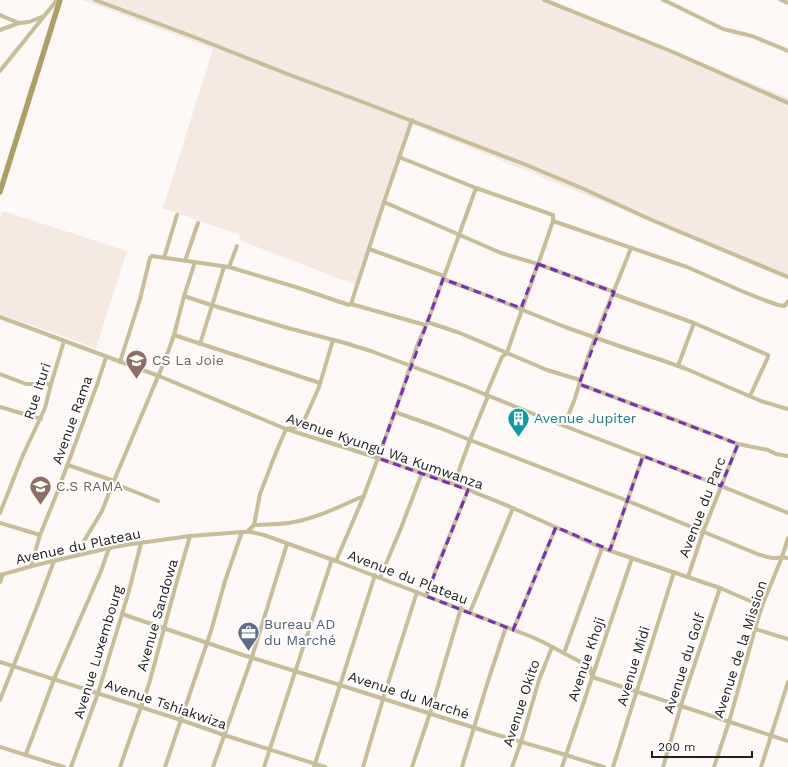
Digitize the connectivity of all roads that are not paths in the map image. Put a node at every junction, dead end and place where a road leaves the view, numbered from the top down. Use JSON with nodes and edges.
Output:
{"nodes":[{"id":1,"x":59,"y":0,"type":"edge"},
{"id":2,"x":95,"y":0,"type":"edge"},
{"id":3,"x":544,"y":0,"type":"edge"},
{"id":4,"x":663,"y":0,"type":"edge"},
{"id":5,"x":781,"y":0,"type":"edge"},
{"id":6,"x":788,"y":3,"type":"edge"},
{"id":7,"x":0,"y":15,"type":"edge"},
{"id":8,"x":44,"y":15,"type":"junction"},
{"id":9,"x":19,"y":23,"type":"junction"},
{"id":10,"x":0,"y":30,"type":"edge"},
{"id":11,"x":788,"y":51,"type":"edge"},
{"id":12,"x":0,"y":71,"type":"edge"},
{"id":13,"x":788,"y":103,"type":"edge"},
{"id":14,"x":412,"y":120,"type":"junction"},
{"id":15,"x":399,"y":157,"type":"junction"},
{"id":16,"x":476,"y":188,"type":"junction"},
{"id":17,"x":0,"y":192,"type":"edge"},
{"id":18,"x":384,"y":202,"type":"junction"},
{"id":19,"x":177,"y":215,"type":"dead end"},
{"id":20,"x":553,"y":221,"type":"junction"},
{"id":21,"x":198,"y":223,"type":"dead end"},
{"id":22,"x":459,"y":234,"type":"junction"},
{"id":23,"x":237,"y":246,"type":"dead end"},
{"id":24,"x":631,"y":248,"type":"junction"},
{"id":25,"x":369,"y":249,"type":"junction"},
{"id":26,"x":164,"y":258,"type":"junction"},
{"id":27,"x":185,"y":261,"type":"junction"},
{"id":28,"x":195,"y":262,"type":"junction"},
{"id":29,"x":538,"y":264,"type":"junction"},
{"id":30,"x":224,"y":266,"type":"junction"},
{"id":31,"x":229,"y":267,"type":"junction"},
{"id":32,"x":443,"y":277,"type":"junction"},
{"id":33,"x":788,"y":277,"type":"edge"},
{"id":34,"x":614,"y":293,"type":"junction"},
{"id":35,"x":184,"y":296,"type":"junction"},
{"id":36,"x":788,"y":301,"type":"edge"},
{"id":37,"x":351,"y":304,"type":"junction"},
{"id":38,"x":212,"y":305,"type":"junction"},
{"id":39,"x":786,"y":307,"type":"edge"},
{"id":40,"x":521,"y":308,"type":"junction"},
{"id":41,"x":0,"y":317,"type":"edge"},
{"id":42,"x":694,"y":323,"type":"junction"},
{"id":43,"x":426,"y":324,"type":"junction"},
{"id":44,"x":174,"y":335,"type":"junction"},
{"id":45,"x":595,"y":338,"type":"junction"},
{"id":46,"x":333,"y":340,"type":"junction"},
{"id":47,"x":64,"y":341,"type":"junction"},
{"id":48,"x":200,"y":344,"type":"junction"},
{"id":49,"x":506,"y":353,"type":"junction"},
{"id":50,"x":106,"y":357,"type":"junction"},
{"id":51,"x":120,"y":362,"type":"junction"},
{"id":52,"x":410,"y":366,"type":"junction"},
{"id":53,"x":678,"y":366,"type":"junction"},
{"id":54,"x":0,"y":374,"type":"edge"},
{"id":55,"x":159,"y":376,"type":"junction"},
{"id":56,"x":320,"y":382,"type":"junction"},
{"id":57,"x":580,"y":382,"type":"junction"},
{"id":58,"x":51,"y":384,"type":"junction"},
{"id":59,"x":487,"y":396,"type":"junction"},
{"id":60,"x":750,"y":396,"type":"junction"},
{"id":61,"x":0,"y":407,"type":"edge"},
{"id":62,"x":788,"y":409,"type":"edge"},
{"id":63,"x":395,"y":412,"type":"junction"},
{"id":64,"x":41,"y":419,"type":"junction"},
{"id":65,"x":564,"y":426,"type":"junction"},
{"id":66,"x":286,"y":429,"type":"junction"},
{"id":67,"x":470,"y":440,"type":"junction"},
{"id":68,"x":738,"y":444,"type":"junction"},
{"id":69,"x":643,"y":456,"type":"junction"},
{"id":70,"x":788,"y":456,"type":"edge"},
{"id":71,"x":378,"y":458,"type":"junction"},
{"id":72,"x":68,"y":465,"type":"junction"},
{"id":73,"x":422,"y":473,"type":"junction"},
{"id":74,"x":113,"y":482,"type":"junction"},
{"id":75,"x":454,"y":484,"type":"junction"},
{"id":76,"x":722,"y":486,"type":"junction"},
{"id":77,"x":468,"y":490,"type":"junction"},
{"id":78,"x":364,"y":496,"type":"junction"},
{"id":79,"x":158,"y":501,"type":"dead end"},
{"id":80,"x":628,"y":501,"type":"junction"},
{"id":81,"x":513,"y":508,"type":"junction"},
{"id":82,"x":0,"y":513,"type":"edge"},
{"id":83,"x":788,"y":513,"type":"edge"},
{"id":84,"x":0,"y":523,"type":"edge"},
{"id":85,"x":254,"y":524,"type":"junction"},
{"id":86,"x":556,"y":527,"type":"junction"},
{"id":87,"x":244,"y":532,"type":"junction"},
{"id":88,"x":703,"y":532,"type":"junction"},
{"id":89,"x":40,"y":535,"type":"junction"},
{"id":90,"x":190,"y":536,"type":"junction"},
{"id":91,"x":788,"y":538,"type":"edge"},
{"id":92,"x":141,"y":543,"type":"junction"},
{"id":93,"x":287,"y":544,"type":"junction"},
{"id":94,"x":109,"y":548,"type":"junction"},
{"id":95,"x":602,"y":548,"type":"junction"},
{"id":96,"x":610,"y":550,"type":"junction"},
{"id":97,"x":75,"y":556,"type":"junction"},
{"id":98,"x":782,"y":557,"type":"junction"},
{"id":99,"x":632,"y":558,"type":"junction"},
{"id":100,"x":788,"y":558,"type":"edge"},
{"id":101,"x":334,"y":560,"type":"junction"},
{"id":102,"x":54,"y":561,"type":"junction"},
{"id":103,"x":31,"y":566,"type":"junction"},
{"id":104,"x":674,"y":572,"type":"junction"},
{"id":105,"x":2,"y":574,"type":"edge"},
{"id":106,"x":375,"y":575,"type":"junction"},
{"id":107,"x":688,"y":577,"type":"junction"},
{"id":108,"x":380,"y":578,"type":"junction"},
{"id":109,"x":0,"y":582,"type":"edge"},
{"id":110,"x":720,"y":588,"type":"junction"},
{"id":111,"x":417,"y":592,"type":"junction"},
{"id":112,"x":426,"y":596,"type":"junction"},
{"id":113,"x":762,"y":606,"type":"junction"},
{"id":114,"x":460,"y":608,"type":"junction"},
{"id":115,"x":470,"y":612,"type":"junction"},
{"id":116,"x":122,"y":614,"type":"junction"},
{"id":117,"x":506,"y":627,"type":"junction"},
{"id":118,"x":165,"y":628,"type":"junction"},
{"id":119,"x":755,"y":628,"type":"junction"},
{"id":120,"x":513,"y":630,"type":"junction"},
{"id":121,"x":788,"y":639,"type":"edge"},
{"id":122,"x":207,"y":643,"type":"junction"},
{"id":123,"x":552,"y":647,"type":"junction"},
{"id":124,"x":564,"y":653,"type":"junction"},
{"id":125,"x":252,"y":657,"type":"junction"},
{"id":126,"x":0,"y":662,"type":"edge"},
{"id":127,"x":13,"y":665,"type":"junction"},
{"id":128,"x":295,"y":671,"type":"junction"},
{"id":129,"x":592,"y":677,"type":"junction"},
{"id":130,"x":54,"y":679,"type":"junction"},
{"id":131,"x":788,"y":682,"type":"edge"},
{"id":132,"x":340,"y":684,"type":"junction"},
{"id":133,"x":637,"y":692,"type":"junction"},
{"id":134,"x":98,"y":693,"type":"junction"},
{"id":135,"x":383,"y":699,"type":"junction"},
{"id":136,"x":0,"y":700,"type":"edge"},
{"id":137,"x":681,"y":706,"type":"junction"},
{"id":138,"x":140,"y":707,"type":"junction"},
{"id":139,"x":430,"y":713,"type":"junction"},
{"id":140,"x":181,"y":720,"type":"junction"},
{"id":141,"x":728,"y":722,"type":"junction"},
{"id":142,"x":475,"y":728,"type":"junction"},
{"id":143,"x":224,"y":736,"type":"junction"},
{"id":144,"x":772,"y":736,"type":"junction"},
{"id":145,"x":788,"y":741,"type":"edge"},
{"id":146,"x":521,"y":742,"type":"junction"},
{"id":147,"x":0,"y":747,"type":"edge"},
{"id":148,"x":270,"y":750,"type":"junction"},
{"id":149,"x":26,"y":754,"type":"junction"},
{"id":150,"x":566,"y":755,"type":"junction"},
{"id":151,"x":315,"y":765,"type":"edge"},
{"id":152,"x":55,"y":766,"type":"edge"},
{"id":153,"x":64,"y":767,"type":"edge"},
{"id":154,"x":72,"y":767,"type":"edge"},
{"id":155,"x":120,"y":767,"type":"edge"},
{"id":156,"x":165,"y":767,"type":"edge"},
{"id":157,"x":213,"y":767,"type":"edge"},
{"id":158,"x":264,"y":767,"type":"edge"},
{"id":159,"x":325,"y":767,"type":"edge"},
{"id":160,"x":363,"y":767,"type":"edge"},
{"id":161,"x":412,"y":767,"type":"edge"},
{"id":162,"x":462,"y":767,"type":"edge"},
{"id":163,"x":512,"y":767,"type":"edge"},
{"id":164,"x":562,"y":767,"type":"edge"},
{"id":165,"x":604,"y":767,"type":"edge"},
{"id":166,"x":613,"y":767,"type":"edge"},
{"id":167,"x":663,"y":767,"type":"edge"},
{"id":168,"x":714,"y":767,"type":"edge"},
{"id":169,"x":761,"y":767,"type":"edge"}],
"edges":[{"from":1,"to":8,"type":"street"},
{"from":1,"to":17,"type":"main road"},
{"from":2,"to":14,"type":"street"},
{"from":3,"to":13,"type":"street"},
{"from":4,"to":11,"type":"street"},
{"from":5,"to":6,"type":"street"},
{"from":7,"to":9,"type":"street"},
{"from":8,"to":9,"type":"street"},
{"from":8,"to":12,"type":"street"},
{"from":9,"to":10,"type":"street"},
{"from":14,"to":15,"type":"street"},
{"from":14,"to":33,"type":"street"},
{"from":15,"to":16,"type":"street"},
{"from":15,"to":18,"type":"street"},
{"from":16,"to":20,"type":"street"},
{"from":16,"to":22,"type":"street"},
{"from":18,"to":22,"type":"street"},
{"from":18,"to":25,"type":"street"},
{"from":19,"to":26,"type":"street"},
{"from":20,"to":24,"type":"street"},
{"from":20,"to":29,"type":"street"},
{"from":21,"to":27,"type":"street"},
{"from":22,"to":29,"type":"street"},
{"from":22,"to":32,"type":"street"},
{"from":23,"to":31,"type":"street"},
{"from":24,"to":34,"type":"street"},
{"from":24,"to":39,"type":"street"},
{"from":25,"to":32,"type":"street"},
{"from":25,"to":37,"type":"street"},
{"from":26,"to":27,"type":"street"},
{"from":26,"to":51,"type":"street"},
{"from":27,"to":28,"type":"street"},
{"from":28,"to":30,"type":"street"},
{"from":28,"to":35,"type":"street"},
{"from":29,"to":34,"type":"street"},
{"from":29,"to":40,"type":"street"},
{"from":30,"to":31,"type":"street"},
{"from":30,"to":38,"type":"street"},
{"from":31,"to":37,"type":"street"},
{"from":32,"to":40,"type":"street"},
{"from":32,"to":43,"type":"street"},
{"from":34,"to":42,"type":"street"},
{"from":34,"to":45,"type":"street"},
{"from":35,"to":38,"type":"street"},
{"from":35,"to":44,"type":"street"},
{"from":36,"to":39,"type":"street"},
{"from":37,"to":43,"type":"street"},
{"from":38,"to":46,"type":"street"},
{"from":38,"to":48,"type":"street"},
{"from":40,"to":45,"type":"street"},
{"from":40,"to":49,"type":"street"},
{"from":41,"to":47,"type":"street","name":"Avenue Kyungu Wa Kumwanza"},
{"from":42,"to":53,"type":"street"},
{"from":42,"to":60,"type":"street"},
{"from":43,"to":49,"type":"street"},
{"from":43,"to":52,"type":"street"},
{"from":44,"to":48,"type":"street"},
{"from":44,"to":55,"type":"street"},
{"from":45,"to":53,"type":"street"},
{"from":45,"to":57,"type":"street"},
{"from":46,"to":52,"type":"street"},
{"from":46,"to":56,"type":"street"},
{"from":47,"to":50,"type":"street","name":"Avenue Kyungu Wa Kumwanza"},
{"from":47,"to":58,"type":"street","name":"Rue Ituri"},
{"from":48,"to":56,"type":"street"},
{"from":49,"to":57,"type":"street"},
{"from":49,"to":59,"type":"street"},
{"from":50,"to":51,"type":"street","name":"Avenue Kyungu Wa Kumwanza"},
{"from":50,"to":72,"type":"street","name":"Avenue Rama"},
{"from":51,"to":55,"type":"street","name":"Avenue Kyungu Wa Kumwanza"},
{"from":52,"to":59,"type":"street"},
{"from":52,"to":63,"type":"street"},
{"from":53,"to":60,"type":"street"},
{"from":54,"to":58,"type":"street"},
{"from":55,"to":66,"type":"street","name":"Avenue Kyungu Wa Kumwanza"},
{"from":55,"to":74,"type":"street"},
{"from":56,"to":66,"type":"street"},
{"from":57,"to":65,"type":"street"},
{"from":57,"to":68,"type":"street"},
{"from":58,"to":64,"type":"street","name":"Rue Ituri"},
{"from":59,"to":65,"type":"street"},
{"from":59,"to":67,"type":"street"},
{"from":60,"to":62,"type":"street"},
{"from":61,"to":64,"type":"street"},
{"from":63,"to":67,"type":"street"},
{"from":63,"to":71,"type":"street"},
{"from":64,"to":82,"type":"street","name":"Rue Ituri"},
{"from":65,"to":69,"type":"street"},
{"from":66,"to":71,"type":"street","name":"Avenue Kyungu Wa Kumwanza"},
{"from":66,"to":85,"type":"street"},
{"from":67,"to":75,"type":"street"},
{"from":67,"to":80,"type":"street"},
{"from":68,"to":70,"type":"street"},
{"from":68,"to":76,"type":"street","name":"Avenue du Parc"},
{"from":69,"to":76,"type":"street"},
{"from":69,"to":80,"type":"street"},
{"from":71,"to":73,"type":"street","name":"Avenue Kyungu Wa Kumwanza"},
{"from":71,"to":78,"type":"street"},
{"from":72,"to":74,"type":"street"},
{"from":72,"to":89,"type":"street","name":"Avenue Rama"},
{"from":73,"to":75,"type":"street","name":"Avenue Kyungu Wa Kumwanza"},
{"from":73,"to":108,"type":"street"},
{"from":74,"to":79,"type":"street"},
{"from":74,"to":97,"type":"street"},
{"from":75,"to":77,"type":"street","name":"Avenue Kyungu Wa Kumwanza"},
{"from":76,"to":83,"type":"street"},
{"from":76,"to":88,"type":"street","name":"Avenue du Parc"},
{"from":77,"to":81,"type":"street","name":"Avenue Kyungu Wa Kumwanza"},
{"from":77,"to":112,"type":"street"},
{"from":78,"to":85,"type":"street"},
{"from":78,"to":101,"type":"street"},
{"from":80,"to":88,"type":"street"},
{"from":80,"to":96,"type":"street"},
{"from":81,"to":86,"type":"street","name":"Avenue Kyungu Wa Kumwanza"},
{"from":81,"to":115,"type":"street"},
{"from":84,"to":89,"type":"street"},
{"from":85,"to":87,"type":"street"},
{"from":86,"to":95,"type":"street","name":"Avenue Kyungu Wa Kumwanza"},
{"from":86,"to":120,"type":"street"},
{"from":87,"to":90,"type":"street","name":"Avenue du Plateau"},
{"from":87,"to":93,"type":"street","name":"Avenue du Plateau"},
{"from":87,"to":122,"type":"street"},
{"from":88,"to":98,"type":"street"},
{"from":88,"to":107,"type":"street","name":"Avenue du Parc"},
{"from":89,"to":103,"type":"street","name":"Avenue Rama"},
{"from":90,"to":92,"type":"street","name":"Avenue du Plateau"},
{"from":90,"to":118,"type":"street","name":"Avenue Sandowa"},
{"from":91,"to":98,"type":"street","name":"Avenue de la Mission"},
{"from":92,"to":94,"type":"street","name":"Avenue du Plateau"},
{"from":92,"to":116,"type":"street","name":"Avenue Luxembourg"},
{"from":93,"to":101,"type":"street","name":"Avenue du Plateau"},
{"from":93,"to":125,"type":"street"},
{"from":94,"to":97,"type":"street","name":"Avenue du Plateau"},
{"from":94,"to":130,"type":"street"},
{"from":95,"to":96,"type":"street","name":"Avenue Kyungu Wa Kumwanza"},
{"from":95,"to":124,"type":"street"},
{"from":96,"to":99,"type":"street","name":"Avenue Kyungu Wa Kumwanza"},
{"from":97,"to":102,"type":"street","name":"Avenue du Plateau"},
{"from":98,"to":100,"type":"street"},
{"from":98,"to":113,"type":"street","name":"Avenue de la Mission"},
{"from":99,"to":104,"type":"street","name":"Avenue Kyungu Wa Kumwanza"},
{"from":99,"to":129,"type":"street","name":"Avenue Khoji"},
{"from":101,"to":106,"type":"street","name":"Avenue du Plateau"},
{"from":101,"to":128,"type":"street"},
{"from":102,"to":103,"type":"street","name":"Avenue du Plateau"},
{"from":102,"to":127,"type":"street"},
{"from":103,"to":105,"type":"street","name":"Avenue du Plateau"},
{"from":104,"to":107,"type":"street","name":"Avenue Kyungu Wa Kumwanza"},
{"from":104,"to":133,"type":"street","name":"Avenue Midi"},
{"from":105,"to":109,"type":"street"},
{"from":106,"to":108,"type":"street","name":"Avenue du Plateau"},
{"from":106,"to":132,"type":"street"},
{"from":107,"to":110,"type":"street","name":"Avenue Kyungu Wa Kumwanza"},
{"from":108,"to":111,"type":"street","name":"Avenue du Plateau"},
{"from":110,"to":113,"type":"street","name":"Avenue Kyungu Wa Kumwanza"},
{"from":110,"to":137,"type":"street","name":"Avenue du Golf"},
{"from":111,"to":112,"type":"street","name":"Avenue du Plateau"},
{"from":111,"to":135,"type":"street"},
{"from":112,"to":114,"type":"street","name":"Avenue du Plateau"},
{"from":113,"to":119,"type":"street","name":"Avenue de la Mission"},
{"from":114,"to":115,"type":"street","name":"Avenue du Plateau"},
{"from":114,"to":139,"type":"street"},
{"from":115,"to":117,"type":"street","name":"Avenue du Plateau"},
{"from":116,"to":118,"type":"street","name":"Avenue du Marché"},
{"from":116,"to":134,"type":"street","name":"Avenue Luxembourg"},
{"from":117,"to":120,"type":"street","name":"Avenue du Plateau"},
{"from":117,"to":142,"type":"street"},
{"from":118,"to":122,"type":"street","name":"Avenue du Marché"},
{"from":118,"to":138,"type":"street","name":"Avenue Sandowa"},
{"from":119,"to":121,"type":"street"},
{"from":119,"to":141,"type":"street","name":"Avenue de la Mission"},
{"from":120,"to":123,"type":"street","name":"Avenue du Plateau"},
{"from":122,"to":125,"type":"street","name":"Avenue du Marché"},
{"from":122,"to":140,"type":"street"},
{"from":123,"to":124,"type":"street","name":"Avenue du Plateau"},
{"from":123,"to":146,"type":"street","name":"Avenue Okito"},
{"from":124,"to":129,"type":"street","name":"Avenue du Plateau"},
{"from":125,"to":128,"type":"street","name":"Avenue du Marché"},
{"from":125,"to":143,"type":"street"},
{"from":126,"to":127,"type":"street","name":"Avenue Tshiakwiza"},
{"from":127,"to":130,"type":"street","name":"Avenue Tshiakwiza"},
{"from":127,"to":136,"type":"street"},
{"from":128,"to":132,"type":"street","name":"Avenue du Marché"},
{"from":128,"to":148,"type":"street"},
{"from":129,"to":133,"type":"street"},
{"from":129,"to":150,"type":"street","name":"Avenue Khoji"},
{"from":130,"to":134,"type":"street","name":"Avenue Tshiakwiza"},
{"from":130,"to":149,"type":"street"},
{"from":131,"to":144,"type":"street"},
{"from":132,"to":135,"type":"street","name":"Avenue du Marché"},
{"from":132,"to":151,"type":"street"},
{"from":133,"to":137,"type":"street"},
{"from":133,"to":166,"type":"street","name":"Avenue Midi"},
{"from":134,"to":138,"type":"street","name":"Avenue Tshiakwiza"},
{"from":134,"to":154,"type":"street","name":"Avenue Luxembourg"},
{"from":135,"to":139,"type":"street","name":"Avenue du Marché"},
{"from":135,"to":160,"type":"street"},
{"from":137,"to":141,"type":"street"},
{"from":137,"to":167,"type":"street","name":"Avenue du Golf"},
{"from":138,"to":140,"type":"street","name":"Avenue Tshiakwiza"},
{"from":138,"to":155,"type":"street","name":"Avenue Sandowa"},
{"from":139,"to":142,"type":"street","name":"Avenue du Marché"},
{"from":139,"to":161,"type":"street"},
{"from":140,"to":143,"type":"street","name":"Avenue Tshiakwiza"},
{"from":140,"to":156,"type":"street"},
{"from":141,"to":144,"type":"street"},
{"from":141,"to":168,"type":"street","name":"Avenue de la Mission"},
{"from":142,"to":146,"type":"street","name":"Avenue du Marché"},
{"from":142,"to":162,"type":"street"},
{"from":143,"to":148,"type":"street","name":"Avenue Tshiakwiza"},
{"from":143,"to":157,"type":"street"},
{"from":144,"to":145,"type":"street"},
{"from":144,"to":169,"type":"street"},
{"from":146,"to":150,"type":"street","name":"Avenue du Marché"},
{"from":146,"to":163,"type":"street","name":"Avenue Okito"},
{"from":147,"to":149,"type":"street"},
{"from":148,"to":151,"type":"street","name":"Avenue Tshiakwiza"},
{"from":148,"to":158,"type":"street"},
{"from":149,"to":152,"type":"street"},
{"from":150,"to":164,"type":"street","name":"Avenue Khoji"},
{"from":150,"to":165,"type":"street","name":"Avenue du Marché"},
{"from":151,"to":159,"type":"street","name":"Avenue Tshiakwiza"},
{"from":152,"to":153,"type":"street"}]}
